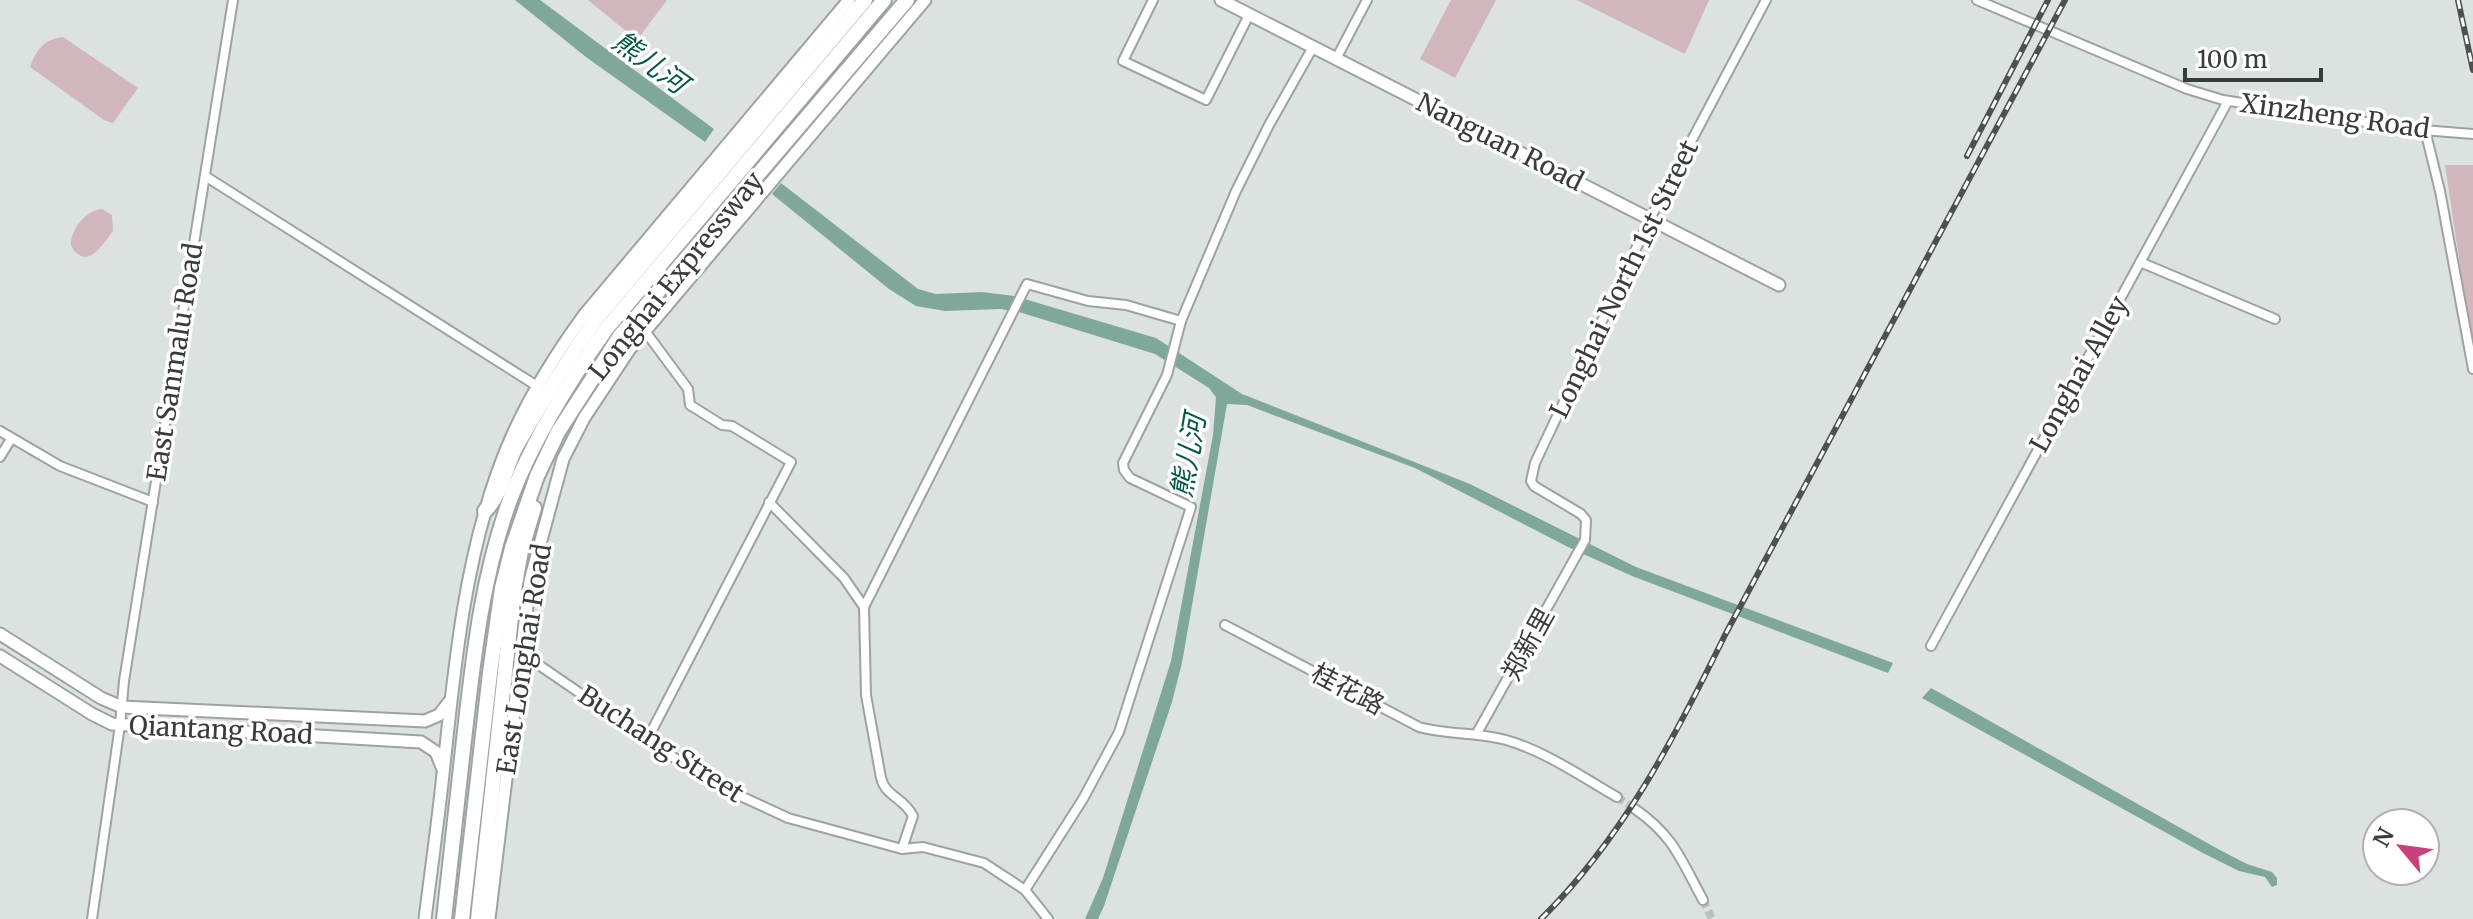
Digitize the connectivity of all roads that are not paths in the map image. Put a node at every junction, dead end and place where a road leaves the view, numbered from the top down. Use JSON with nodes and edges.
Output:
{"nodes":[{"id":1,"x":233,"y":0,"type":"edge"},
{"id":2,"x":849,"y":0,"type":"edge"},
{"id":3,"x":865,"y":0,"type":"edge"},
{"id":4,"x":884,"y":0,"type":"edge"},
{"id":5,"x":907,"y":0,"type":"edge"},
{"id":6,"x":925,"y":0,"type":"edge"},
{"id":7,"x":1153,"y":0,"type":"edge"},
{"id":8,"x":1221,"y":0,"type":"edge"},
{"id":9,"x":1367,"y":0,"type":"edge"},
{"id":10,"x":1766,"y":0,"type":"edge"},
{"id":11,"x":1977,"y":0,"type":"edge"},
{"id":12,"x":1249,"y":15,"type":"junction"},
{"id":13,"x":1313,"y":47,"type":"junction"},
{"id":14,"x":1336,"y":59,"type":"junction"},
{"id":15,"x":2228,"y":101,"type":"junction"},
{"id":16,"x":2425,"y":130,"type":"junction"},
{"id":17,"x":2473,"y":134,"type":"edge"},
{"id":18,"x":205,"y":176,"type":"junction"},
{"id":19,"x":1650,"y":219,"type":"junction"},
{"id":20,"x":2140,"y":262,"type":"junction"},
{"id":21,"x":1779,"y":285,"type":"dead end"},
{"id":22,"x":2275,"y":319,"type":"dead end"},
{"id":23,"x":1181,"y":321,"type":"junction"},
{"id":24,"x":645,"y":331,"type":"junction"},
{"id":25,"x":2473,"y":369,"type":"edge"},
{"id":26,"x":537,"y":386,"type":"junction"},
{"id":27,"x":0,"y":431,"type":"edge"},
{"id":28,"x":11,"y":439,"type":"junction"},
{"id":29,"x":0,"y":457,"type":"edge"},
{"id":30,"x":537,"y":476,"type":"junction"},
{"id":31,"x":153,"y":502,"type":"junction"},
{"id":32,"x":769,"y":502,"type":"junction"},
{"id":33,"x":485,"y":511,"type":"junction"},
{"id":34,"x":1585,"y":540,"type":"joint"},
{"id":35,"x":864,"y":607,"type":"junction"},
{"id":36,"x":1225,"y":625,"type":"dead end"},
{"id":37,"x":0,"y":634,"type":"edge"},
{"id":38,"x":1931,"y":646,"type":"dead end"},
{"id":39,"x":520,"y":652,"type":"junction"},
{"id":40,"x":0,"y":656,"type":"edge"},
{"id":41,"x":449,"y":702,"type":"junction"},
{"id":42,"x":122,"y":707,"type":"junction"},
{"id":43,"x":120,"y":725,"type":"junction"},
{"id":44,"x":1477,"y":733,"type":"junction"},
{"id":45,"x":648,"y":738,"type":"junction"},
{"id":46,"x":443,"y":771,"type":"junction"},
{"id":47,"x":1617,"y":797,"type":"tunnel mouth"},
{"id":48,"x":1635,"y":809,"type":"tunnel mouth"},
{"id":49,"x":902,"y":849,"type":"junction"},
{"id":50,"x":1025,"y":890,"type":"junction"},
{"id":51,"x":1703,"y":900,"type":"tunnel mouth"},
{"id":52,"x":92,"y":919,"type":"edge"},
{"id":53,"x":425,"y":919,"type":"edge"},
{"id":54,"x":444,"y":919,"type":"edge"},
{"id":55,"x":462,"y":919,"type":"edge"},
{"id":56,"x":478,"y":919,"type":"edge"},
{"id":57,"x":489,"y":919,"type":"edge"},
{"id":58,"x":1048,"y":919,"type":"edge"}],
"edges":[{"from":1,"to":18,"type":"street","name":"East Sanmalu Road"},
{"from":2,"to":26,"type":"street"},
{"from":3,"to":33,"type":"highway"},
{"from":4,"to":54,"type":"highway","name":"Longhai Expressway"},
{"from":5,"to":30,"type":"highway","name":"Longhai Expressway"},
{"from":6,"to":24,"type":"street","name":"East Longhai Road"},
{"from":7,"to":12,"type":"street"},
{"from":8,"to":12,"type":"street","name":"Nanguan Road"},
{"from":9,"to":14,"type":"street"},
{"from":10,"to":19,"type":"street","name":"Longhai North 1st Street"},
{"from":11,"to":15,"type":"street","name":"Xinzheng Road"},
{"from":12,"to":13,"type":"street","name":"Nanguan Road"},
{"from":13,"to":14,"type":"street","name":"Nanguan Road"},
{"from":13,"to":23,"type":"street"},
{"from":14,"to":19,"type":"street","name":"Nanguan Road"},
{"from":15,"to":16,"type":"street","name":"Xinzheng Road"},
{"from":15,"to":20,"type":"street","name":"Longhai Alley"},
{"from":16,"to":17,"type":"street","name":"Xinzheng Road"},
{"from":16,"to":25,"type":"street"},
{"from":18,"to":26,"type":"street"},
{"from":18,"to":31,"type":"street","name":"East Sanmalu Road"},
{"from":19,"to":21,"type":"street","name":"Nanguan Road"},
{"from":19,"to":34,"type":"street","name":"Longhai North 1st Street"},
{"from":20,"to":22,"type":"street"},
{"from":20,"to":38,"type":"street","name":"Longhai Alley"},
{"from":23,"to":35,"type":"street"},
{"from":23,"to":50,"type":"street"},
{"from":24,"to":32,"type":"street"},
{"from":24,"to":39,"type":"street","name":"East Longhai Road"},
{"from":26,"to":33,"type":"street"},
{"from":27,"to":28,"type":"street"},
{"from":28,"to":29,"type":"street"},
{"from":28,"to":31,"type":"street"},
{"from":30,"to":55,"type":"highway","name":"Longhai Expressway"},
{"from":30,"to":56,"type":"highway"},
{"from":31,"to":42,"type":"street","name":"East Sanmalu Road"},
{"from":32,"to":35,"type":"street"},
{"from":32,"to":45,"type":"street"},
{"from":33,"to":41,"type":"street"},
{"from":34,"to":44,"type":"street","name":"郑新里"},
{"from":35,"to":49,"type":"street"},
{"from":36,"to":44,"type":"street","name":"桂花路"},
{"from":37,"to":42,"type":"street","name":"Qiantang Road"},
{"from":39,"to":45,"type":"street","name":"Buchang Street"},
{"from":39,"to":57,"type":"street","name":"East Longhai Road"},
{"from":40,"to":43,"type":"street","name":"Qiantang Road"},
{"from":41,"to":42,"type":"street","name":"Qiantang Road"},
{"from":41,"to":46,"type":"street"},
{"from":42,"to":43,"type":"street","name":"East Sanmalu Road"},
{"from":43,"to":46,"type":"street","name":"Qiantang Road"},
{"from":43,"to":52,"type":"street","name":"East Sanmalu Road"},
{"from":44,"to":47,"type":"street","name":"桂花路"},
{"from":45,"to":49,"type":"street","name":"Buchang Street"},
{"from":46,"to":53,"type":"street"},
{"from":48,"to":51,"type":"street"},
{"from":49,"to":50,"type":"street","name":"Buchang Street"},
{"from":50,"to":58,"type":"street","name":"Buchang Street"}]}
